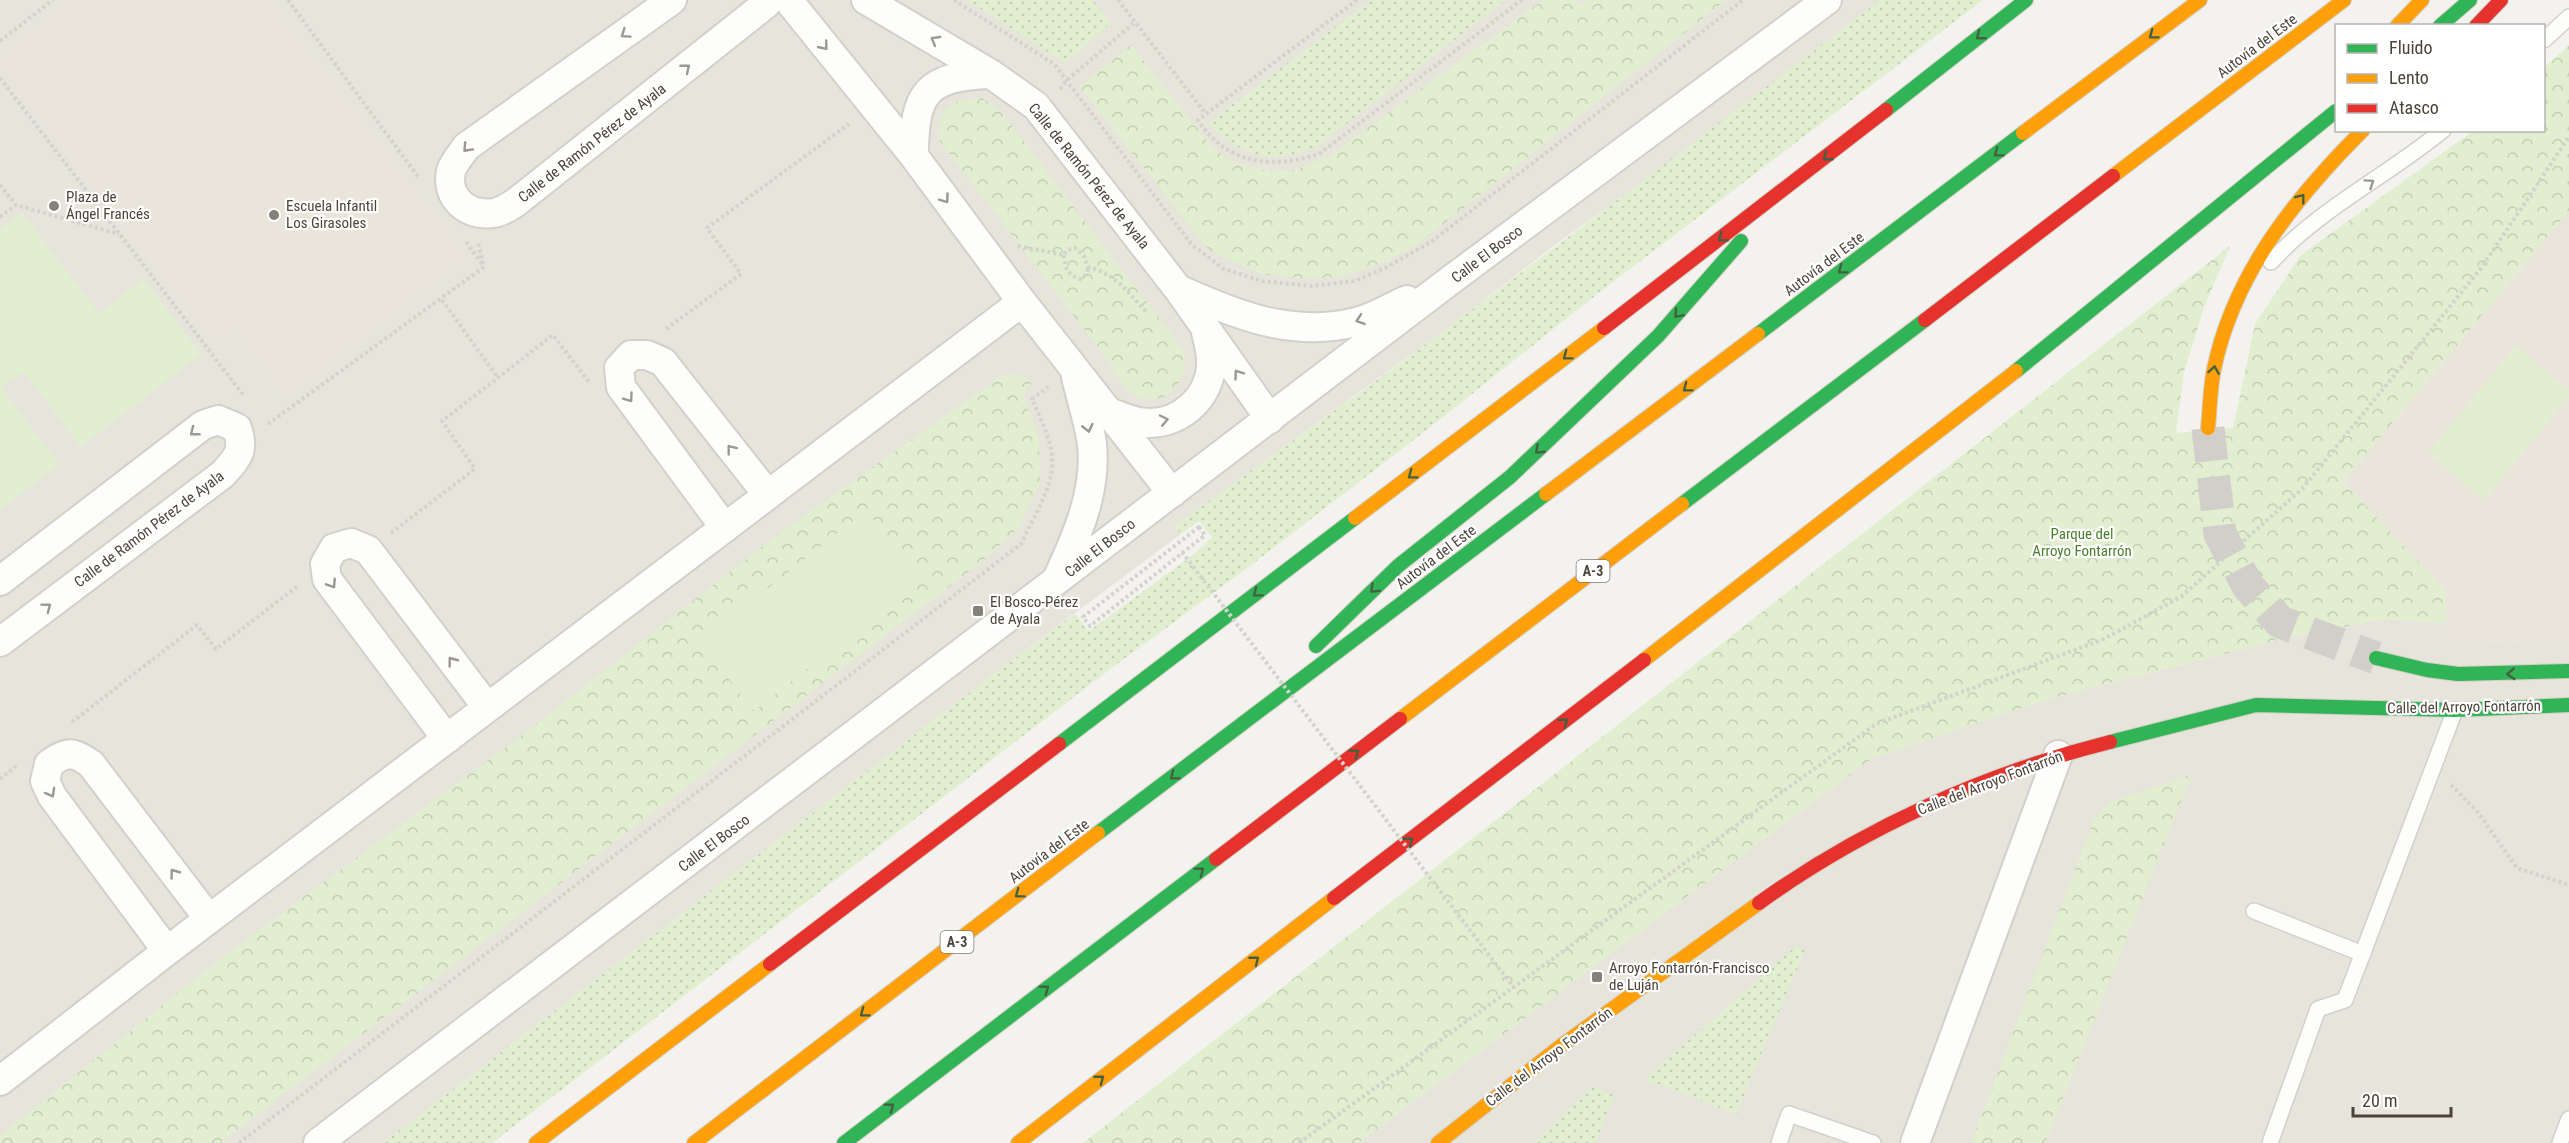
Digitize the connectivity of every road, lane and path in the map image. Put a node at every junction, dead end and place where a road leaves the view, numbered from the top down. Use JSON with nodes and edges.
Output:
{"nodes":[{"id":1,"x":53,"y":0,"type":"edge"},
{"id":2,"x":288,"y":0,"type":"edge"},
{"id":3,"x":672,"y":0,"type":"edge"},
{"id":4,"x":866,"y":0,"type":"edge"},
{"id":5,"x":954,"y":0,"type":"edge"},
{"id":6,"x":1118,"y":0,"type":"edge"},
{"id":7,"x":1356,"y":0,"type":"edge"},
{"id":8,"x":1522,"y":0,"type":"edge"},
{"id":9,"x":1743,"y":0,"type":"edge"},
{"id":10,"x":1827,"y":0,"type":"edge"},
{"id":11,"x":2026,"y":0,"type":"edge"},
{"id":12,"x":2200,"y":0,"type":"edge"},
{"id":13,"x":2344,"y":0,"type":"edge"},
{"id":14,"x":2422,"y":0,"type":"edge"},
{"id":15,"x":2470,"y":0,"type":"edge"},
{"id":16,"x":2501,"y":0,"type":"edge"},
{"id":17,"x":773,"y":1,"type":"edge"},
{"id":18,"x":2569,"y":17,"type":"edge"},
{"id":19,"x":1135,"y":22,"type":"junction"},
{"id":20,"x":2399,"y":24,"type":"edge"},
{"id":21,"x":2442,"y":24,"type":"edge"},
{"id":22,"x":2478,"y":24,"type":"edge"},
{"id":23,"x":2545,"y":39,"type":"edge"},
{"id":24,"x":0,"y":41,"type":"edge"},
{"id":25,"x":991,"y":74,"type":"junction"},
{"id":26,"x":0,"y":78,"type":"edge"},
{"id":27,"x":1067,"y":80,"type":"junction"},
{"id":28,"x":1058,"y":92,"type":"dead end"},
{"id":29,"x":873,"y":106,"type":"junction"},
{"id":30,"x":2331,"y":107,"type":"edge"},
{"id":31,"x":1206,"y":114,"type":"junction"},
{"id":32,"x":2361,"y":132,"type":"edge"},
{"id":33,"x":2440,"y":132,"type":"edge"},
{"id":34,"x":2569,"y":137,"type":"edge"},
{"id":35,"x":914,"y":156,"type":"junction"},
{"id":36,"x":421,"y":181,"type":"dead end"},
{"id":37,"x":0,"y":185,"type":"edge"},
{"id":38,"x":1785,"y":190,"type":"junction"},
{"id":39,"x":16,"y":205,"type":"junction"},
{"id":40,"x":0,"y":217,"type":"edge"},
{"id":41,"x":467,"y":225,"type":"junction"},
{"id":42,"x":119,"y":234,"type":"junction"},
{"id":43,"x":1009,"y":245,"type":"dead end"},
{"id":44,"x":1064,"y":255,"type":"junction"},
{"id":45,"x":484,"y":267,"type":"junction"},
{"id":46,"x":1088,"y":267,"type":"junction"},
{"id":47,"x":1452,"y":279,"type":"junction"},
{"id":48,"x":1178,"y":289,"type":"junction"},
{"id":49,"x":442,"y":300,"type":"junction"},
{"id":50,"x":1022,"y":302,"type":"junction"},
{"id":51,"x":2232,"y":304,"type":"junction"},
{"id":52,"x":1146,"y":313,"type":"dead end"},
{"id":53,"x":1206,"y":330,"type":"junction"},
{"id":54,"x":625,"y":362,"type":"junction"},
{"id":55,"x":1064,"y":377,"type":"junction"},
{"id":56,"x":498,"y":378,"type":"junction"},
{"id":57,"x":245,"y":398,"type":"dead end"},
{"id":58,"x":1108,"y":412,"type":"junction"},
{"id":59,"x":259,"y":416,"type":"dead end"},
{"id":60,"x":1270,"y":418,"type":"junction"},
{"id":61,"x":2208,"y":428,"type":"tunnel mouth"},
{"id":62,"x":1172,"y":493,"type":"junction"},
{"id":63,"x":768,"y":495,"type":"junction"},
{"id":64,"x":725,"y":528,"type":"junction"},
{"id":65,"x":368,"y":550,"type":"junction"},
{"id":66,"x":1182,"y":552,"type":"junction"},
{"id":67,"x":325,"y":564,"type":"junction"},
{"id":68,"x":0,"y":581,"type":"edge"},
{"id":69,"x":1056,"y":582,"type":"junction"},
{"id":70,"x":0,"y":642,"type":"edge"},
{"id":71,"x":2376,"y":658,"type":"tunnel mouth"},
{"id":72,"x":2569,"y":671,"type":"edge"},
{"id":73,"x":2569,"y":705,"type":"edge"},
{"id":74,"x":487,"y":708,"type":"junction"},
{"id":75,"x":2455,"y":710,"type":"junction"},
{"id":76,"x":447,"y":739,"type":"junction"},
{"id":77,"x":1220,"y":740,"type":"junction"},
{"id":78,"x":63,"y":754,"type":"junction"},
{"id":79,"x":2058,"y":755,"type":"junction"},
{"id":80,"x":2433,"y":768,"type":"junction"},
{"id":81,"x":2569,"y":885,"type":"edge"},
{"id":82,"x":2254,"y":911,"type":"dead end"},
{"id":83,"x":209,"y":919,"type":"junction"},
{"id":84,"x":167,"y":951,"type":"junction"},
{"id":85,"x":2363,"y":954,"type":"junction"},
{"id":86,"x":1514,"y":988,"type":"junction"},
{"id":87,"x":0,"y":1081,"type":"edge"},
{"id":88,"x":2569,"y":1119,"type":"edge"},
{"id":89,"x":239,"y":1143,"type":"edge"},
{"id":90,"x":318,"y":1143,"type":"edge"},
{"id":91,"x":536,"y":1143,"type":"edge"},
{"id":92,"x":694,"y":1143,"type":"edge"},
{"id":93,"x":844,"y":1143,"type":"edge"},
{"id":94,"x":1018,"y":1143,"type":"edge"},
{"id":95,"x":1299,"y":1143,"type":"edge"},
{"id":96,"x":1438,"y":1143,"type":"edge"},
{"id":97,"x":1779,"y":1143,"type":"edge"},
{"id":98,"x":1873,"y":1143,"type":"edge"},
{"id":99,"x":1915,"y":1143,"type":"edge"},
{"id":100,"x":2270,"y":1143,"type":"edge"},
{"id":101,"x":2560,"y":1143,"type":"edge"}],
"edges":[{"from":1,"to":24,"type":"path"},
{"from":2,"to":36,"type":"path"},
{"from":3,"to":41,"type":"street","one_way":true},
{"from":25,"to":4,"type":"street","name":"Calle de Ramón Pérez de Ayala","one_way":true},
{"from":5,"to":27,"type":"path"},
{"from":6,"to":19,"type":"path"},
{"from":7,"to":31,"type":"path"},
{"from":8,"to":31,"type":"path"},
{"from":9,"to":27,"type":"path"},
{"from":10,"to":47,"type":"street","name":"Calle El Bosco"},
{"from":11,"to":38,"type":"main road","one_way":true},
{"from":12,"to":77,"type":"main road","name":"Autovía del Este","number":"A-3","one_way":true},
{"from":93,"to":13,"type":"main road","name":"Autovía del Este","number":"A-3","one_way":true},
{"from":14,"to":20,"type":"main road"},
{"from":15,"to":21,"type":"main road"},
{"from":16,"to":22,"type":"main road"},
{"from":17,"to":29,"type":"street","name":"Calle de Ramón Pérez de Ayala","one_way":true},
{"from":41,"to":17,"type":"street","name":"Calle de Ramón Pérez de Ayala","one_way":true},
{"from":18,"to":23,"type":"lane"},
{"from":19,"to":27,"type":"path"},
{"from":19,"to":31,"type":"path"},
{"from":25,"to":35,"type":"street"},
{"from":25,"to":48,"type":"street","name":"Calle de Ramón Pérez de Ayala"},
{"from":26,"to":42,"type":"path"},
{"from":27,"to":28,"type":"path"},
{"from":29,"to":35,"type":"street","name":"Calle de Ramón Pérez de Ayala"},
{"from":29,"to":54,"type":"path"},
{"from":94,"to":30,"type":"main road","one_way":true},
{"from":51,"to":32,"type":"main road","one_way":true},
{"from":51,"to":33,"type":"lane","one_way":true},
{"from":34,"to":86,"type":"path"},
{"from":35,"to":50,"type":"street","name":"Calle de Ramón Pérez de Ayala","one_way":true},
{"from":37,"to":39,"type":"path"},
{"from":38,"to":77,"type":"main road","one_way":true},
{"from":38,"to":91,"type":"main road","one_way":true},
{"from":39,"to":40,"type":"path"},
{"from":39,"to":42,"type":"path"},
{"from":41,"to":45,"type":"path"},
{"from":41,"to":45,"type":"path"},
{"from":42,"to":57,"type":"path"},
{"from":43,"to":44,"type":"path"},
{"from":44,"to":46,"type":"path"},
{"from":44,"to":46,"type":"path"},
{"from":45,"to":49,"type":"path"},
{"from":46,"to":52,"type":"path"},
{"from":47,"to":48,"type":"street","name":"Calle de Ramón Pérez de Ayala","one_way":true},
{"from":47,"to":60,"type":"street","name":"Calle El Bosco"},
{"from":48,"to":53,"type":"street","name":"Calle de Ramón Pérez de Ayala"},
{"from":49,"to":56,"type":"path"},
{"from":49,"to":59,"type":"path"},
{"from":50,"to":55,"type":"street","name":"Calle de Ramón Pérez de Ayala"},
{"from":50,"to":63,"type":"street"},
{"from":61,"to":51,"type":"main road","one_way":true},
{"from":58,"to":53,"type":"street","name":"Calle de Ramón Pérez de Ayala","one_way":true},
{"from":60,"to":53,"type":"street","one_way":true},
{"from":54,"to":56,"type":"path"},
{"from":63,"to":54,"type":"street","one_way":true},
{"from":54,"to":64,"type":"street","one_way":true},
{"from":55,"to":58,"type":"street","name":"Calle de Ramón Pérez de Ayala"},
{"from":55,"to":69,"type":"street","one_way":true},
{"from":55,"to":89,"type":"path"},
{"from":56,"to":65,"type":"path"},
{"from":58,"to":62,"type":"street","name":"Calle de Ramón Pérez de Ayala"},
{"from":60,"to":62,"type":"street","name":"Calle El Bosco"},
{"from":62,"to":69,"type":"street","name":"Calle El Bosco"},
{"from":63,"to":64,"type":"street"},
{"from":64,"to":74,"type":"street"},
{"from":65,"to":67,"type":"street"},
{"from":74,"to":65,"type":"street","one_way":true},
{"from":66,"to":66,"type":"path"},
{"from":66,"to":86,"type":"path","bridge":true},
{"from":67,"to":76,"type":"street","one_way":true},
{"from":67,"to":78,"type":"path"},
{"from":70,"to":68,"type":"street","name":"Calle de Ramón Pérez de Ayala","one_way":true},
{"from":69,"to":90,"type":"street","name":"Calle El Bosco"},
{"from":72,"to":71,"type":"main road","one_way":true},
{"from":73,"to":75,"type":"main road","name":"Calle del Arroyo Fontarrón"},
{"from":74,"to":76,"type":"street"},
{"from":75,"to":79,"type":"main road","name":"Calle del Arroyo Fontarrón"},
{"from":75,"to":80,"type":"lane"},
{"from":76,"to":83,"type":"street"},
{"from":77,"to":92,"type":"main road","name":"Autovía del Este","number":"A-3","one_way":true},
{"from":83,"to":78,"type":"street","one_way":true},
{"from":78,"to":84,"type":"street","one_way":true},
{"from":79,"to":96,"type":"main road","name":"Calle del Arroyo Fontarrón"},
{"from":79,"to":99,"type":"street"},
{"from":80,"to":81,"type":"path"},
{"from":80,"to":85,"type":"lane"},
{"from":82,"to":85,"type":"lane"},
{"from":83,"to":84,"type":"street"},
{"from":84,"to":87,"type":"street"},
{"from":85,"to":100,"type":"lane"},
{"from":86,"to":95,"type":"path"},
{"from":88,"to":101,"type":"lane"},
{"from":97,"to":98,"type":"lane"}]}
